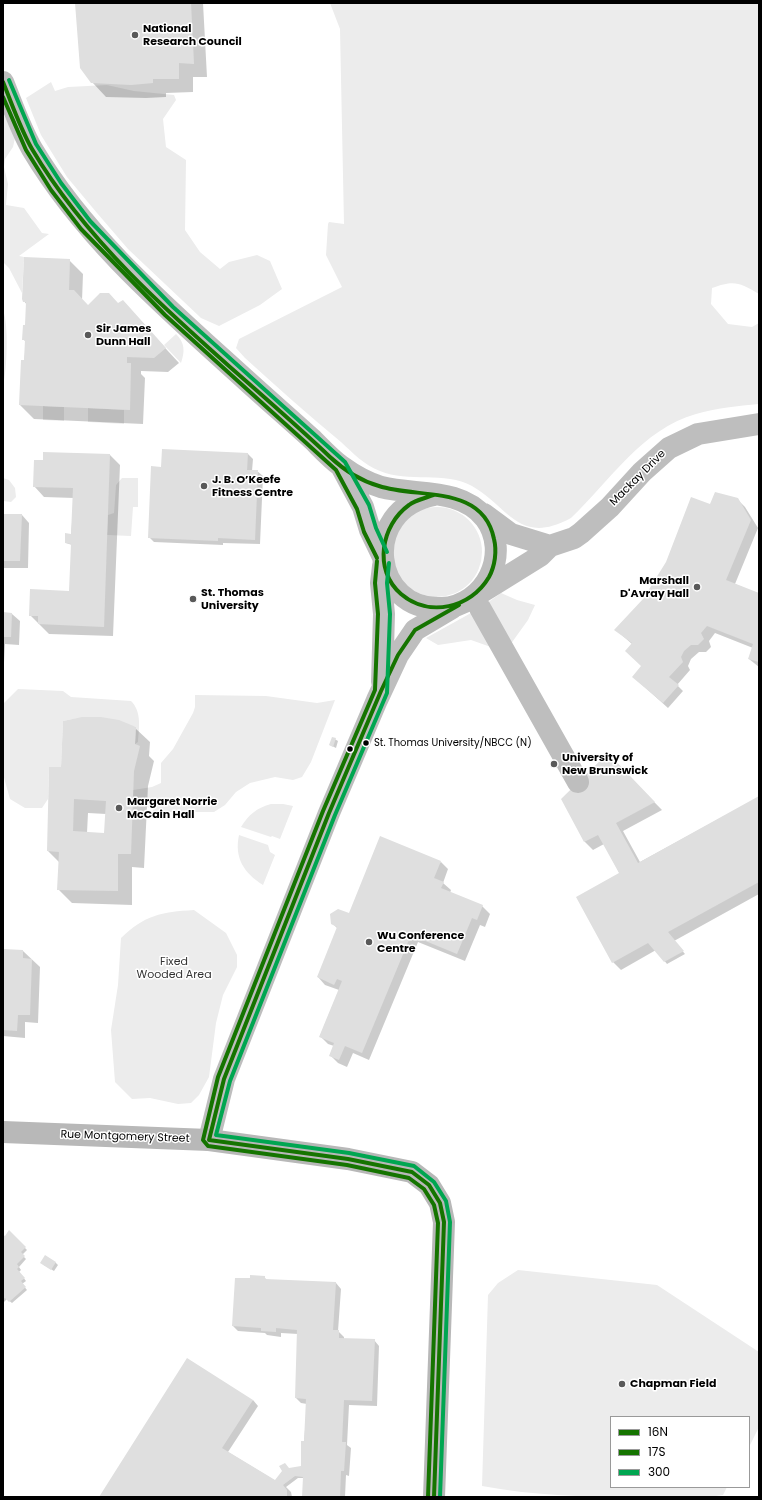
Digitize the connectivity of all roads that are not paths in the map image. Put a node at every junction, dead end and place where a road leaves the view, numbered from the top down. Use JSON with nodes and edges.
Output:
{"nodes":[{"id":1,"x":3,"y":82,"type":"edge"},
{"id":2,"x":759,"y":424,"type":"edge"},
{"id":3,"x":341,"y":466,"type":"junction"},
{"id":4,"x":434,"y":495,"type":"junction"},
{"id":5,"x":478,"y":510,"type":"junction"},
{"id":6,"x":550,"y":546,"type":"junction"},
{"id":7,"x":383,"y":558,"type":"junction"},
{"id":8,"x":472,"y":603,"type":"junction"},
{"id":9,"x":381,"y":691,"type":"junction"},
{"id":10,"x":578,"y":782,"type":"dead end"},
{"id":11,"x":3,"y":1132,"type":"edge"},
{"id":12,"x":208,"y":1140,"type":"junction"},
{"id":13,"x":434,"y":1497,"type":"edge"}],
"edges":[{"from":1,"to":3,"type":"street"},
{"from":2,"to":6,"type":"street","name":"Mackay Drive"},
{"from":3,"to":4,"type":"street"},
{"from":3,"to":7,"type":"street"},
{"from":4,"to":5,"type":"street"},
{"from":4,"to":7,"type":"street"},
{"from":5,"to":6,"type":"street"},
{"from":5,"to":8,"type":"street"},
{"from":6,"to":8,"type":"street","name":"Mackay Drive"},
{"from":7,"to":8,"type":"street"},
{"from":7,"to":9,"type":"street"},
{"from":8,"to":9,"type":"street","name":"Mackay Drive"},
{"from":8,"to":10,"type":"street"},
{"from":9,"to":12,"type":"street","name":"Mackay Drive"},
{"from":11,"to":12,"type":"street","name":"Rue Montgomery Street"},
{"from":12,"to":13,"type":"street","name":"Rue Montgomery Street"}]}
